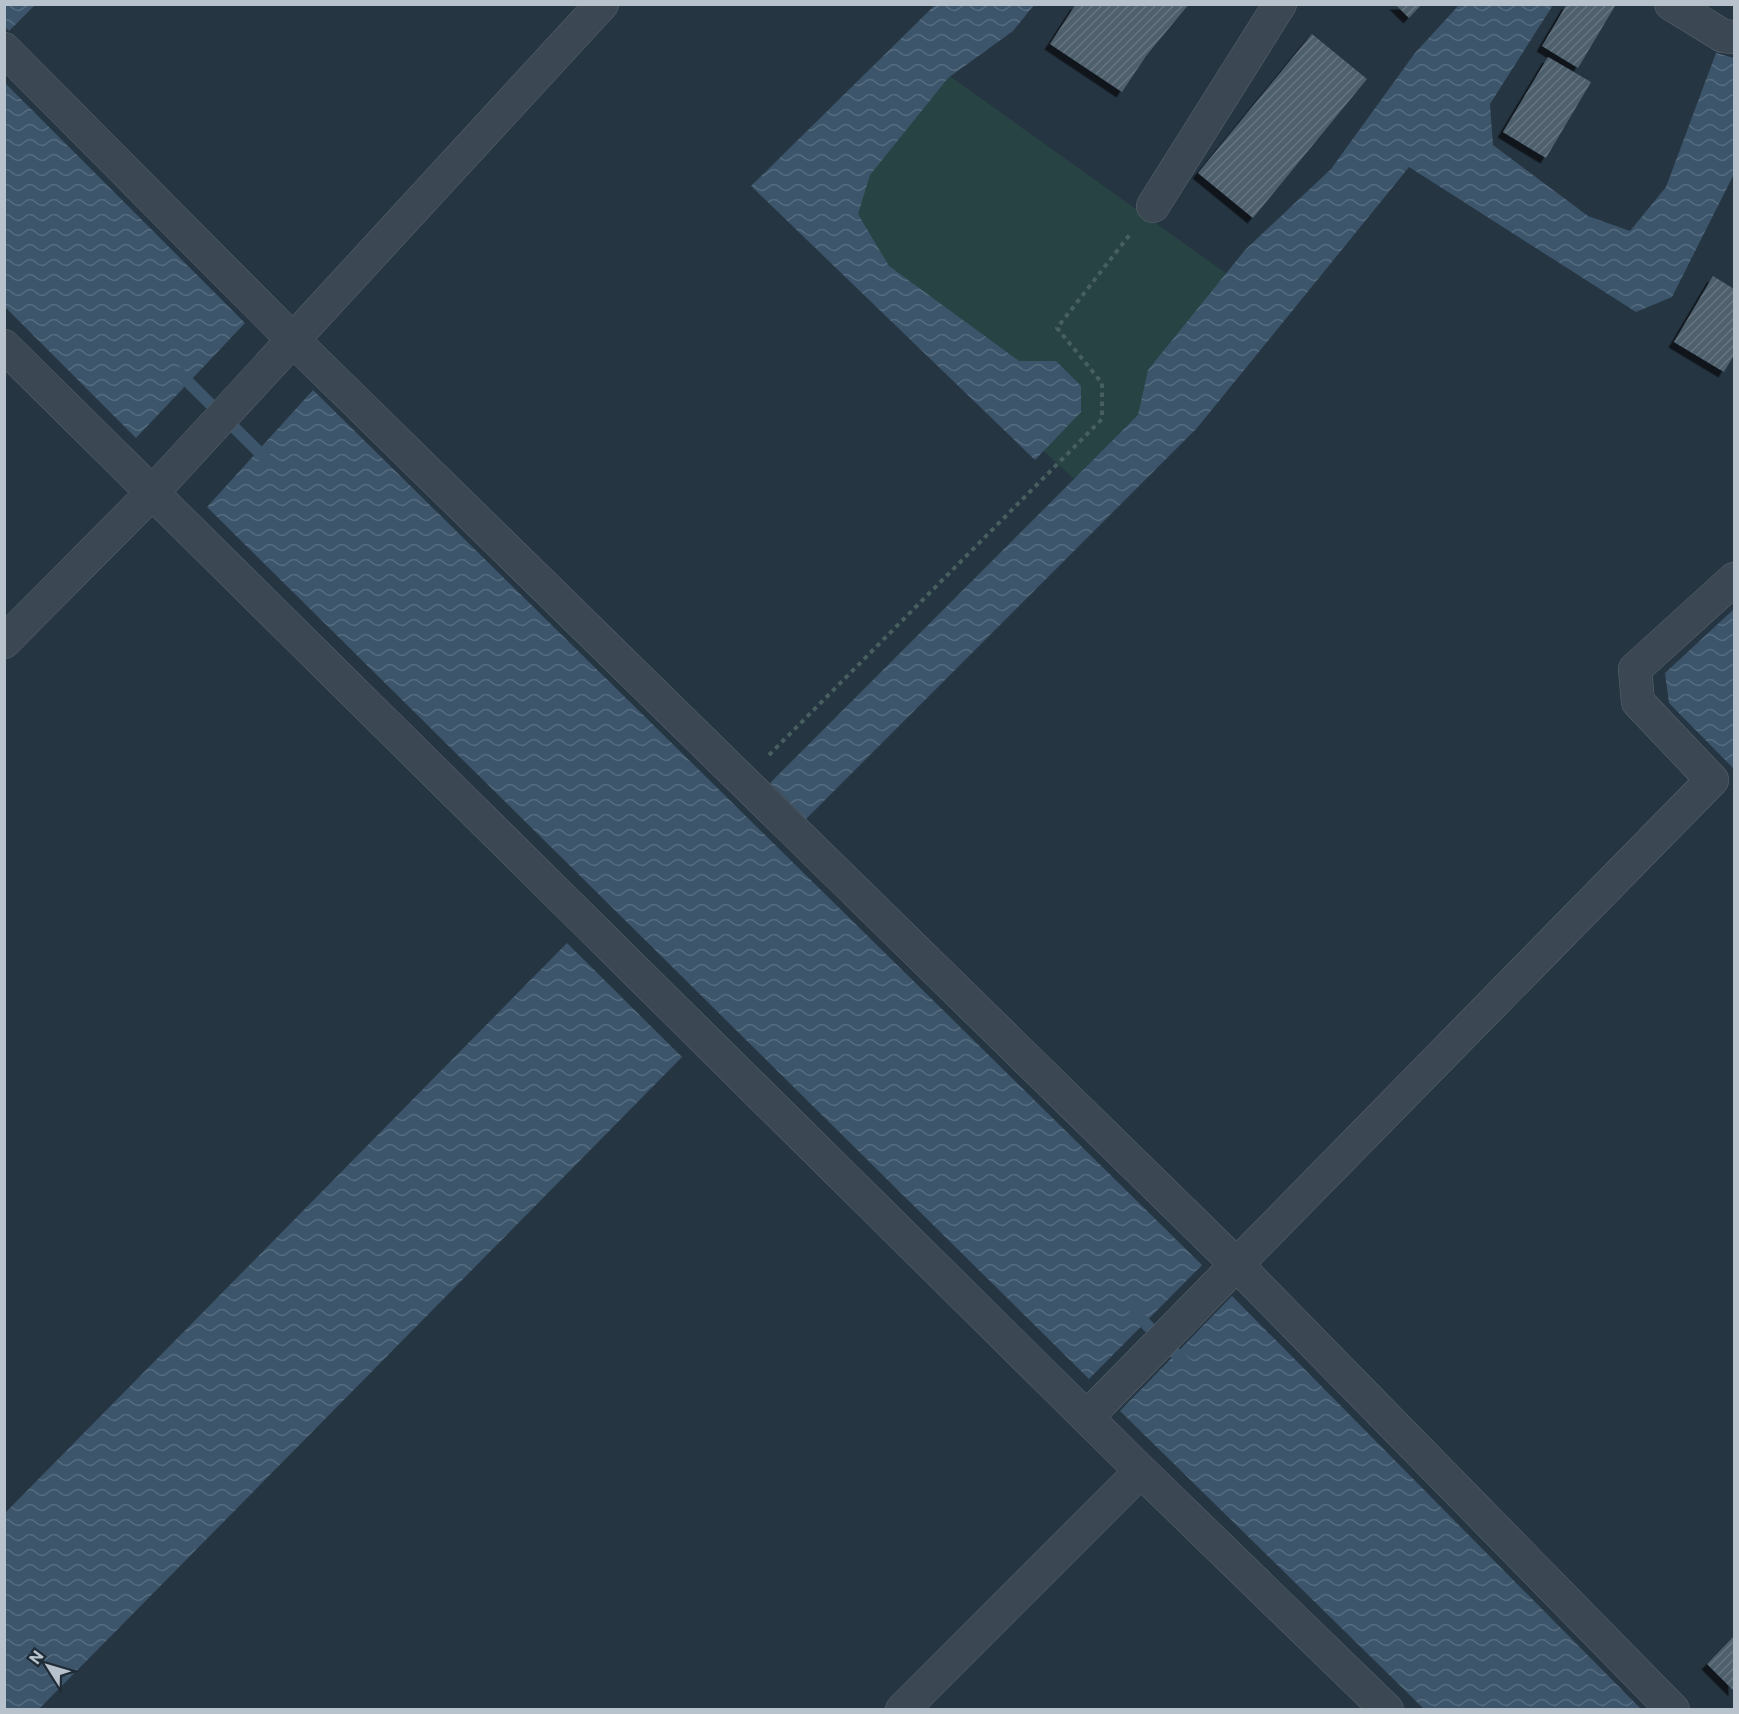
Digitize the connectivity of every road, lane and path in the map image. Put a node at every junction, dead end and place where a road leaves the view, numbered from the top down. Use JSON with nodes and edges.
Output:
{"nodes":[{"id":1,"x":602,"y":4,"type":"edge"},
{"id":2,"x":1280,"y":4,"type":"edge"},
{"id":3,"x":1671,"y":4,"type":"edge"},
{"id":4,"x":1734,"y":37,"type":"edge"},
{"id":5,"x":4,"y":49,"type":"edge"},
{"id":6,"x":1153,"y":206,"type":"joint"},
{"id":7,"x":293,"y":340,"type":"junction"},
{"id":8,"x":4,"y":346,"type":"edge"},
{"id":9,"x":152,"y":493,"type":"junction"},
{"id":10,"x":1734,"y":579,"type":"edge"},
{"id":11,"x":4,"y":642,"type":"edge"},
{"id":12,"x":743,"y":781,"type":"junction"},
{"id":13,"x":1236,"y":1264,"type":"junction"},
{"id":14,"x":1087,"y":1417,"type":"junction"},
{"id":15,"x":1141,"y":1471,"type":"junction"},
{"id":16,"x":902,"y":1710,"type":"edge"},
{"id":17,"x":1388,"y":1710,"type":"edge"},
{"id":18,"x":1673,"y":1710,"type":"edge"}],
"edges":[{"from":1,"to":7,"type":"street"},
{"from":2,"to":6,"type":"street"},
{"from":3,"to":4,"type":"street"},
{"from":5,"to":7,"type":"street"},
{"from":6,"to":12,"type":"path"},
{"from":7,"to":9,"type":"street"},
{"from":7,"to":12,"type":"street"},
{"from":8,"to":9,"type":"street"},
{"from":9,"to":11,"type":"street"},
{"from":9,"to":14,"type":"street"},
{"from":10,"to":13,"type":"street"},
{"from":12,"to":13,"type":"street"},
{"from":13,"to":14,"type":"street"},
{"from":13,"to":18,"type":"street"},
{"from":14,"to":15,"type":"street"},
{"from":15,"to":16,"type":"street"},
{"from":15,"to":17,"type":"street"}]}
